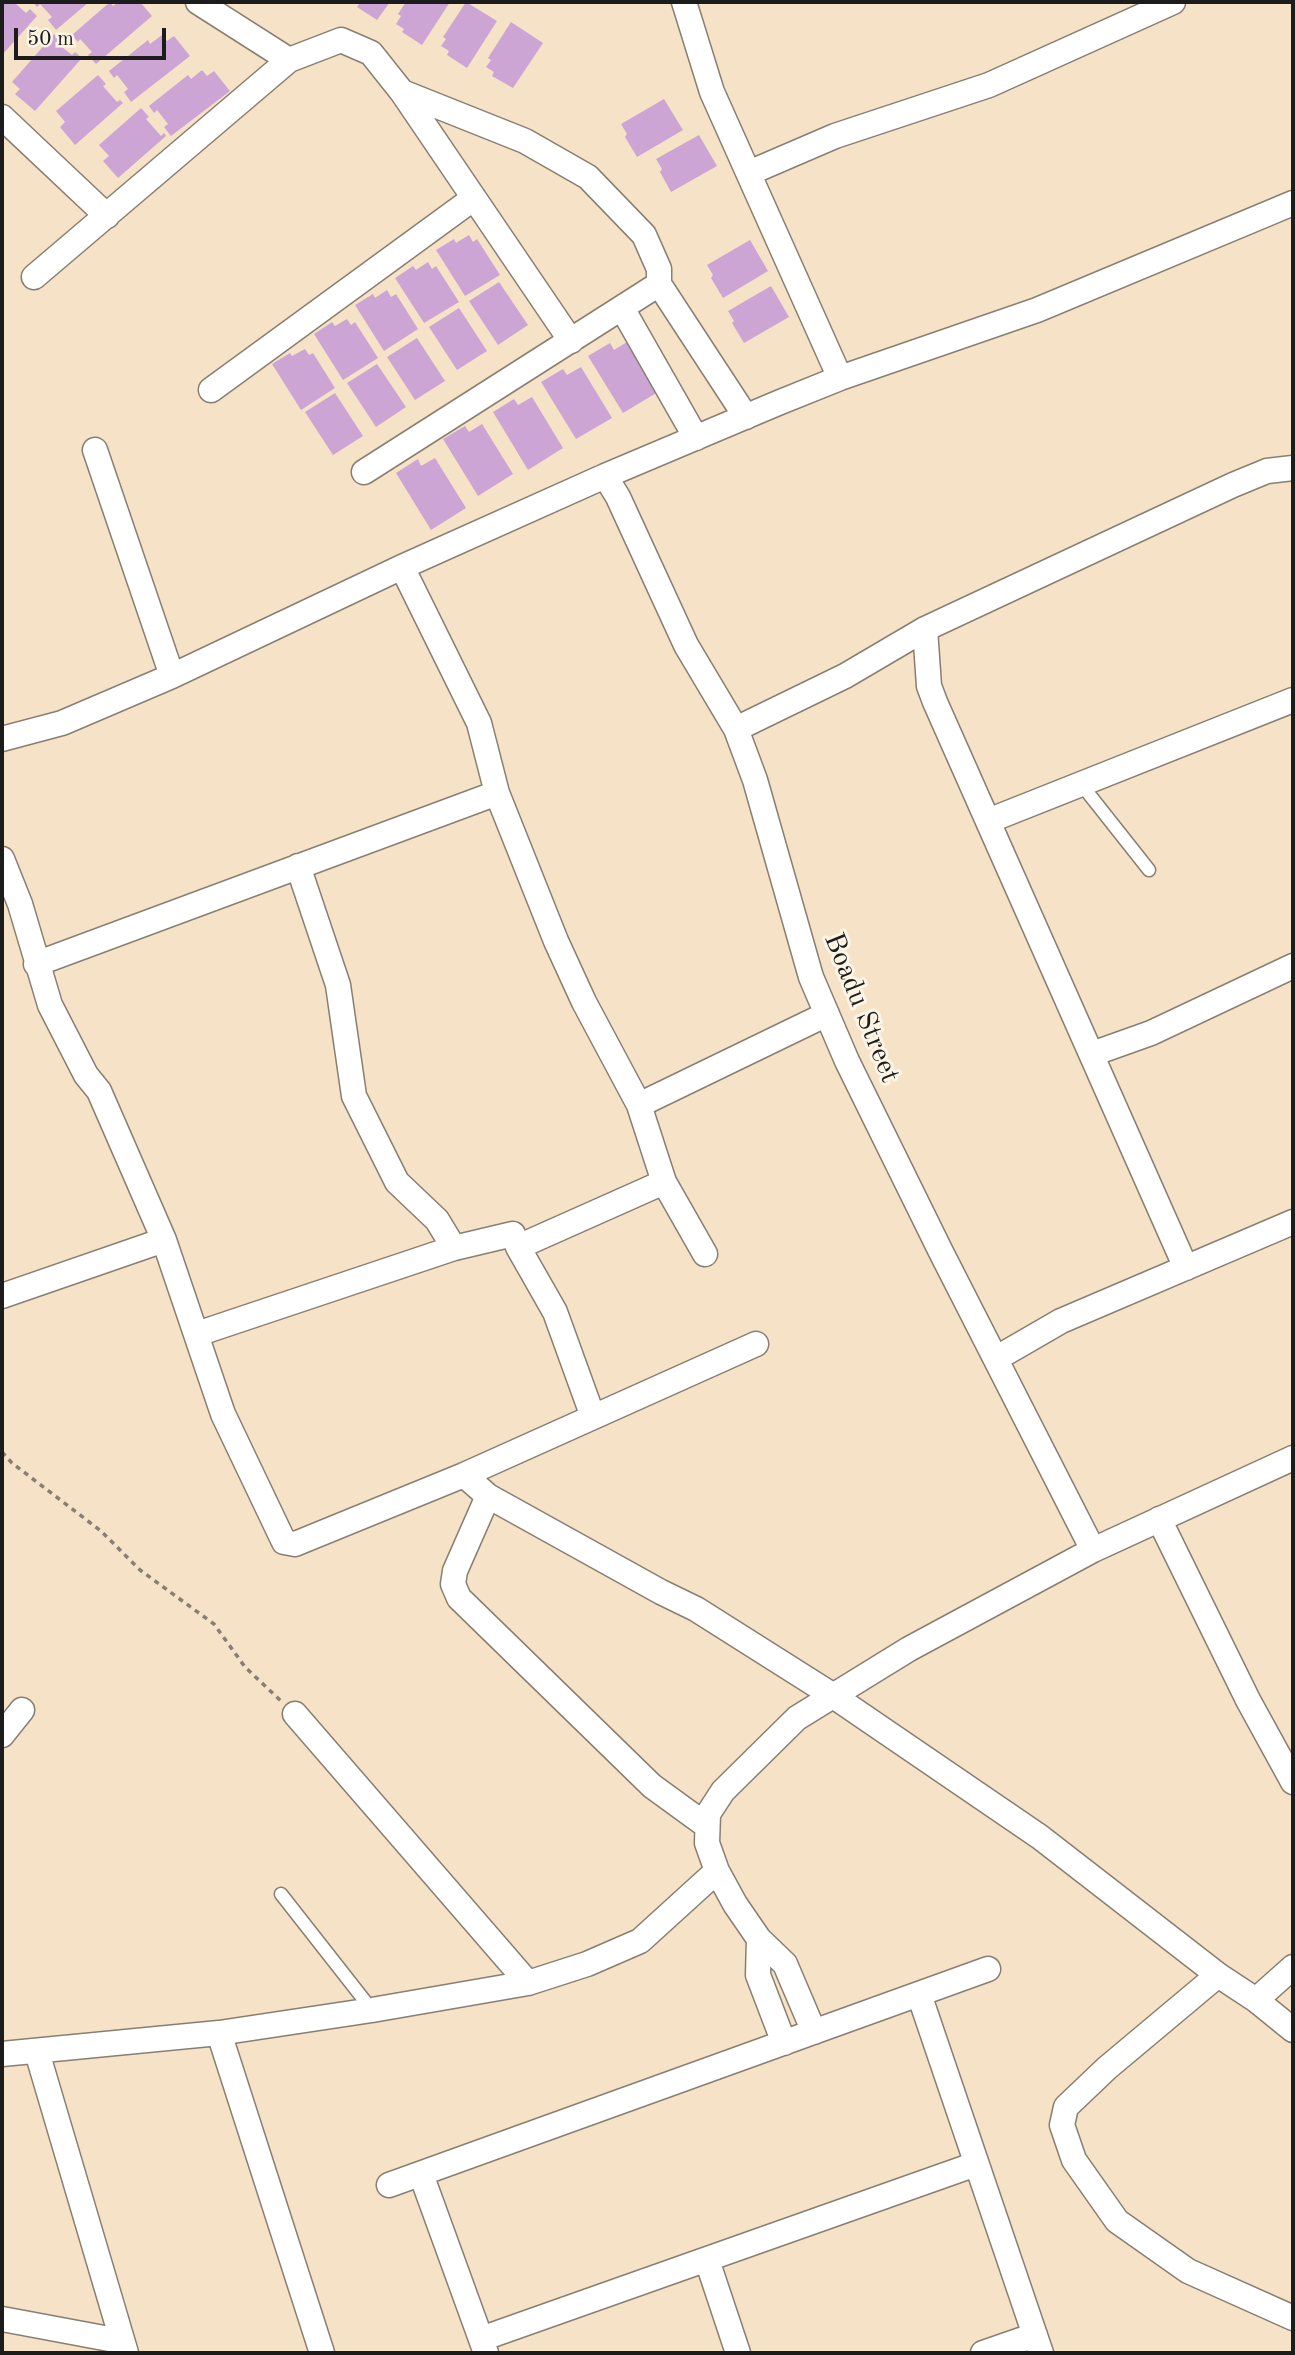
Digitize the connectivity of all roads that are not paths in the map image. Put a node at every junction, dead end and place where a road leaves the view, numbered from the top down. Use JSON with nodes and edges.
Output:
{"nodes":[{"id":1,"x":198,"y":2,"type":"edge"},
{"id":2,"x":684,"y":2,"type":"edge"},
{"id":3,"x":1173,"y":2,"type":"edge"},
{"id":4,"x":289,"y":60,"type":"junction"},
{"id":5,"x":402,"y":92,"type":"junction"},
{"id":6,"x":2,"y":117,"type":"edge"},
{"id":7,"x":750,"y":173,"type":"junction"},
{"id":8,"x":474,"y":198,"type":"junction"},
{"id":9,"x":1293,"y":203,"type":"edge"},
{"id":10,"x":107,"y":216,"type":"junction"},
{"id":11,"x":34,"y":277,"type":"dead end"},
{"id":12,"x":659,"y":284,"type":"junction"},
{"id":13,"x":622,"y":308,"type":"junction"},
{"id":14,"x":571,"y":341,"type":"junction"},
{"id":15,"x":840,"y":377,"type":"junction"},
{"id":16,"x":211,"y":390,"type":"dead end"},
{"id":17,"x":746,"y":417,"type":"junction"},
{"id":18,"x":696,"y":438,"type":"junction"},
{"id":19,"x":95,"y":450,"type":"dead end"},
{"id":20,"x":1293,"y":468,"type":"edge"},
{"id":21,"x":364,"y":472,"type":"dead end"},
{"id":22,"x":606,"y":475,"type":"junction"},
{"id":23,"x":402,"y":567,"type":"junction"},
{"id":24,"x":925,"y":629,"type":"junction"},
{"id":25,"x":172,"y":676,"type":"junction"},
{"id":26,"x":1293,"y":700,"type":"edge"},
{"id":27,"x":736,"y":729,"type":"junction"},
{"id":28,"x":2,"y":739,"type":"edge"},
{"id":29,"x":1081,"y":784,"type":"junction"},
{"id":30,"x":497,"y":793,"type":"junction"},
{"id":31,"x":988,"y":821,"type":"junction"},
{"id":32,"x":2,"y":859,"type":"edge"},
{"id":33,"x":298,"y":866,"type":"junction"},
{"id":34,"x":1149,"y":870,"type":"dead end"},
{"id":35,"x":36,"y":964,"type":"junction"},
{"id":36,"x":1293,"y":966,"type":"edge"},
{"id":37,"x":827,"y":1014,"type":"junction"},
{"id":38,"x":1092,"y":1054,"type":"junction"},
{"id":39,"x":639,"y":1105,"type":"junction"},
{"id":40,"x":664,"y":1182,"type":"junction"},
{"id":41,"x":1293,"y":1223,"type":"edge"},
{"id":42,"x":164,"y":1240,"type":"junction"},
{"id":43,"x":518,"y":1247,"type":"junction"},
{"id":44,"x":454,"y":1248,"type":"junction"},
{"id":45,"x":705,"y":1254,"type":"dead end"},
{"id":46,"x":1186,"y":1268,"type":"junction"},
{"id":47,"x":2,"y":1297,"type":"edge"},
{"id":48,"x":197,"y":1334,"type":"junction"},
{"id":49,"x":756,"y":1344,"type":"dead end"},
{"id":50,"x":997,"y":1358,"type":"junction"},
{"id":51,"x":593,"y":1417,"type":"junction"},
{"id":52,"x":1293,"y":1458,"type":"edge"},
{"id":53,"x":464,"y":1475,"type":"junction"},
{"id":54,"x":488,"y":1496,"type":"junction"},
{"id":55,"x":1159,"y":1519,"type":"junction"},
{"id":56,"x":1093,"y":1550,"type":"junction"},
{"id":57,"x":832,"y":1695,"type":"junction"},
{"id":58,"x":22,"y":1710,"type":"dead end"},
{"id":59,"x":295,"y":1714,"type":"road end"},
{"id":60,"x":2,"y":1735,"type":"edge"},
{"id":61,"x":1287,"y":1755,"type":"edge"},
{"id":62,"x":1293,"y":1782,"type":"edge"},
{"id":63,"x":707,"y":1826,"type":"junction"},
{"id":64,"x":717,"y":1871,"type":"junction"},
{"id":65,"x":281,"y":1894,"type":"dead end"},
{"id":66,"x":759,"y":1939,"type":"junction"},
{"id":67,"x":1293,"y":1967,"type":"edge"},
{"id":68,"x":988,"y":1969,"type":"dead end"},
{"id":69,"x":1218,"y":1975,"type":"junction"},
{"id":70,"x":528,"y":1983,"type":"junction"},
{"id":71,"x":919,"y":1994,"type":"junction"},
{"id":72,"x":1256,"y":2000,"type":"junction"},
{"id":73,"x":372,"y":2010,"type":"junction"},
{"id":74,"x":1293,"y":2030,"type":"edge"},
{"id":75,"x":814,"y":2032,"type":"junction"},
{"id":76,"x":219,"y":2033,"type":"junction"},
{"id":77,"x":784,"y":2043,"type":"junction"},
{"id":78,"x":37,"y":2052,"type":"junction"},
{"id":79,"x":2,"y":2054,"type":"edge"},
{"id":80,"x":976,"y":2164,"type":"junction"},
{"id":81,"x":421,"y":2174,"type":"junction"},
{"id":82,"x":389,"y":2185,"type":"dead end"},
{"id":83,"x":706,"y":2260,"type":"junction"},
{"id":84,"x":1293,"y":2318,"type":"edge"},
{"id":85,"x":2,"y":2319,"type":"edge"},
{"id":86,"x":1038,"y":2344,"type":"edge"},
{"id":87,"x":484,"y":2346,"type":"edge"},
{"id":88,"x":123,"y":2347,"type":"edge"},
{"id":89,"x":322,"y":2353,"type":"edge"},
{"id":90,"x":738,"y":2353,"type":"edge"},
{"id":91,"x":982,"y":2353,"type":"edge"}],
"edges":[{"from":1,"to":4,"type":"street"},
{"from":2,"to":7,"type":"street"},
{"from":3,"to":7,"type":"street"},
{"from":4,"to":5,"type":"street"},
{"from":4,"to":10,"type":"street"},
{"from":5,"to":8,"type":"street"},
{"from":5,"to":12,"type":"street"},
{"from":6,"to":10,"type":"street"},
{"from":7,"to":15,"type":"street"},
{"from":8,"to":14,"type":"street"},
{"from":8,"to":16,"type":"street"},
{"from":9,"to":15,"type":"street"},
{"from":10,"to":11,"type":"street"},
{"from":12,"to":13,"type":"street"},
{"from":12,"to":17,"type":"street"},
{"from":13,"to":14,"type":"street"},
{"from":13,"to":18,"type":"street"},
{"from":14,"to":21,"type":"street"},
{"from":15,"to":17,"type":"street"},
{"from":17,"to":18,"type":"street"},
{"from":18,"to":22,"type":"street"},
{"from":19,"to":25,"type":"street"},
{"from":20,"to":24,"type":"street"},
{"from":22,"to":23,"type":"street"},
{"from":22,"to":27,"type":"street","name":"Boadu Street"},
{"from":23,"to":25,"type":"street"},
{"from":23,"to":30,"type":"street"},
{"from":24,"to":27,"type":"street"},
{"from":24,"to":31,"type":"street"},
{"from":25,"to":28,"type":"street"},
{"from":26,"to":29,"type":"street"},
{"from":27,"to":37,"type":"street","name":"Boadu Street"},
{"from":29,"to":31,"type":"street"},
{"from":29,"to":34,"type":"lane"},
{"from":30,"to":33,"type":"street"},
{"from":30,"to":39,"type":"street"},
{"from":31,"to":38,"type":"street"},
{"from":32,"to":35,"type":"street"},
{"from":33,"to":35,"type":"street"},
{"from":33,"to":44,"type":"street"},
{"from":35,"to":42,"type":"street"},
{"from":36,"to":38,"type":"street"},
{"from":37,"to":39,"type":"street"},
{"from":37,"to":50,"type":"street","name":"Boadu Street"},
{"from":38,"to":46,"type":"street"},
{"from":39,"to":40,"type":"street"},
{"from":40,"to":43,"type":"street"},
{"from":40,"to":45,"type":"street"},
{"from":41,"to":46,"type":"street"},
{"from":42,"to":47,"type":"street"},
{"from":42,"to":48,"type":"street"},
{"from":43,"to":44,"type":"street"},
{"from":43,"to":51,"type":"street"},
{"from":44,"to":48,"type":"street"},
{"from":46,"to":50,"type":"street"},
{"from":48,"to":53,"type":"street"},
{"from":49,"to":51,"type":"street"},
{"from":50,"to":56,"type":"street","name":"Boadu Street"},
{"from":51,"to":53,"type":"street"},
{"from":52,"to":55,"type":"street"},
{"from":53,"to":54,"type":"street"},
{"from":54,"to":57,"type":"street"},
{"from":54,"to":63,"type":"street"},
{"from":55,"to":56,"type":"street"},
{"from":55,"to":61,"type":"street"},
{"from":56,"to":57,"type":"street"},
{"from":57,"to":63,"type":"street"},
{"from":57,"to":69,"type":"street"},
{"from":58,"to":60,"type":"street"},
{"from":59,"to":70,"type":"street"},
{"from":61,"to":62,"type":"street"},
{"from":63,"to":64,"type":"street"},
{"from":64,"to":66,"type":"street"},
{"from":64,"to":70,"type":"street"},
{"from":65,"to":73,"type":"lane"},
{"from":66,"to":75,"type":"street"},
{"from":66,"to":77,"type":"street"},
{"from":67,"to":72,"type":"street"},
{"from":68,"to":71,"type":"street"},
{"from":69,"to":72,"type":"street"},
{"from":69,"to":84,"type":"street"},
{"from":70,"to":73,"type":"street"},
{"from":71,"to":75,"type":"street"},
{"from":71,"to":80,"type":"street"},
{"from":72,"to":74,"type":"street"},
{"from":73,"to":76,"type":"street"},
{"from":75,"to":77,"type":"street"},
{"from":76,"to":78,"type":"street"},
{"from":76,"to":89,"type":"street"},
{"from":77,"to":81,"type":"street"},
{"from":78,"to":79,"type":"street"},
{"from":78,"to":88,"type":"street"},
{"from":80,"to":83,"type":"street"},
{"from":80,"to":86,"type":"street"},
{"from":81,"to":82,"type":"street"},
{"from":81,"to":87,"type":"street"},
{"from":83,"to":87,"type":"street"},
{"from":83,"to":90,"type":"street"},
{"from":85,"to":88,"type":"street"},
{"from":86,"to":91,"type":"street"}]}
